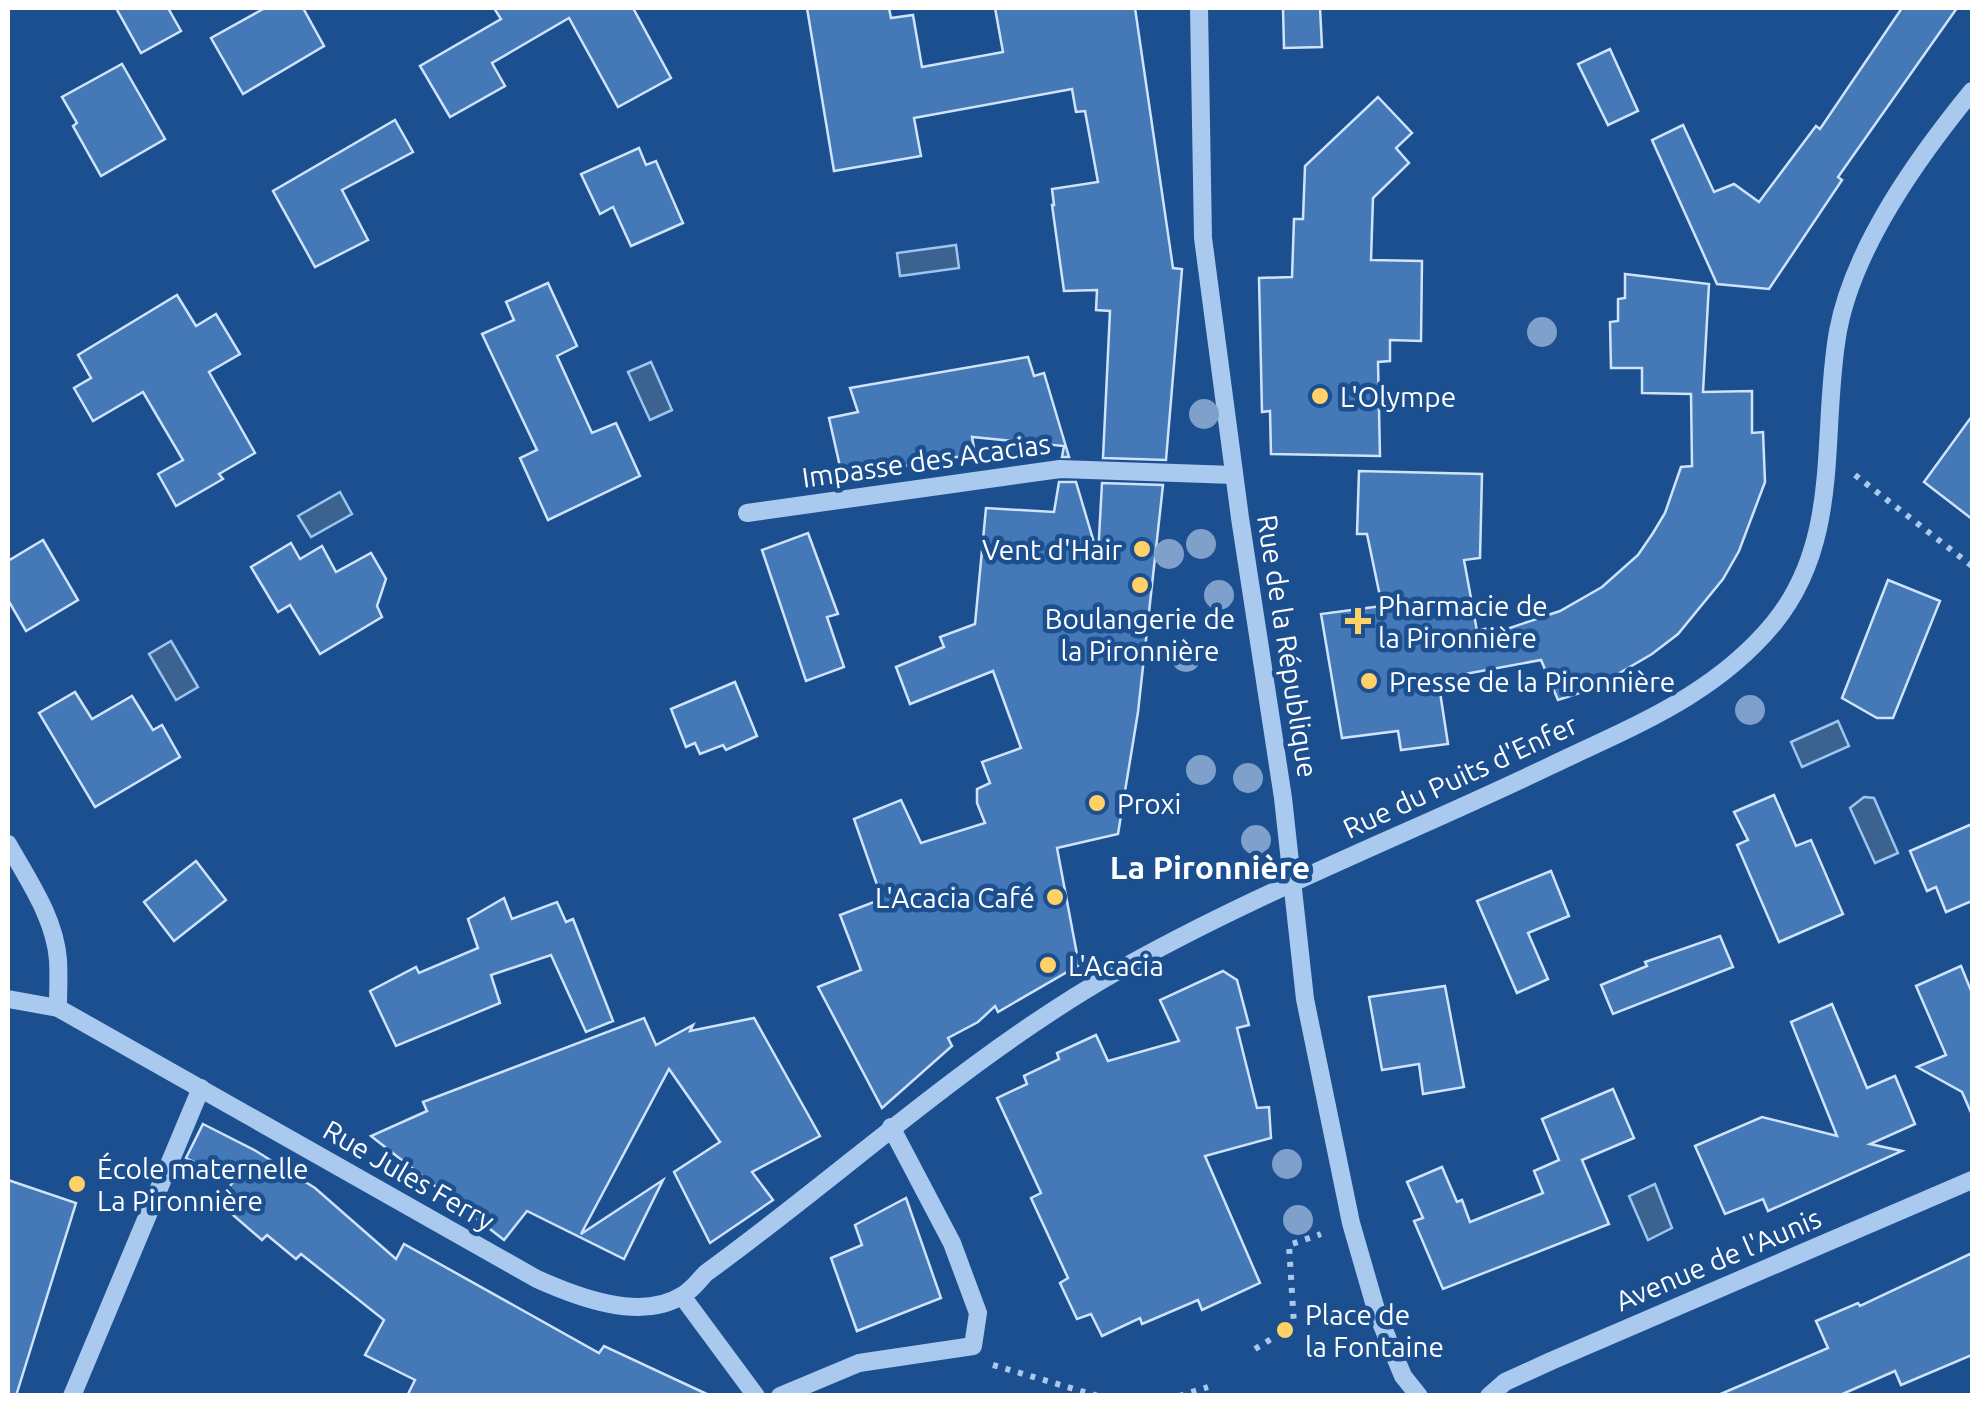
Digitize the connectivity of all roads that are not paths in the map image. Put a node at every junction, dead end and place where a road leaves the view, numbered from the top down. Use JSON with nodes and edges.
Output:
{"nodes":[{"id":1,"x":1199,"y":8,"type":"edge"},
{"id":2,"x":1972,"y":91,"type":"edge"},
{"id":3,"x":1234,"y":475,"type":"junction"},
{"id":4,"x":746,"y":512,"type":"dead end"},
{"id":5,"x":8,"y":844,"type":"edge"},
{"id":6,"x":1293,"y":884,"type":"junction"},
{"id":7,"x":8,"y":1000,"type":"edge"},
{"id":8,"x":58,"y":1008,"type":"junction"},
{"id":9,"x":202,"y":1088,"type":"junction"},
{"id":10,"x":891,"y":1127,"type":"junction"},
{"id":11,"x":1972,"y":1180,"type":"edge"},
{"id":12,"x":682,"y":1296,"type":"junction"},
{"id":13,"x":72,"y":1396,"type":"edge"},
{"id":14,"x":756,"y":1396,"type":"edge"},
{"id":15,"x":780,"y":1396,"type":"edge"},
{"id":16,"x":1419,"y":1396,"type":"edge"},
{"id":17,"x":1489,"y":1396,"type":"edge"}],
"edges":[{"from":1,"to":3,"type":"street","name":"Rue de la République"},
{"from":2,"to":6,"type":"street","name":"Rue du Puits d'Enfer"},
{"from":3,"to":4,"type":"street","name":"Impasse des Acacias"},
{"from":3,"to":6,"type":"street","name":"Rue de la République"},
{"from":5,"to":8,"type":"street"},
{"from":6,"to":10,"type":"street","name":"Rue du Puits d'Enfer"},
{"from":6,"to":16,"type":"street","name":"Rue de la République"},
{"from":7,"to":8,"type":"street","name":"Rue Jules Ferry"},
{"from":8,"to":9,"type":"street","name":"Rue Jules Ferry"},
{"from":9,"to":12,"type":"street","name":"Rue Jules Ferry"},
{"from":9,"to":13,"type":"street"},
{"from":10,"to":12,"type":"street","name":"Rue du Puits d'Enfer"},
{"from":10,"to":15,"type":"street"},
{"from":11,"to":17,"type":"street","name":"Avenue de l'Aunis"},
{"from":12,"to":14,"type":"street"}]}
